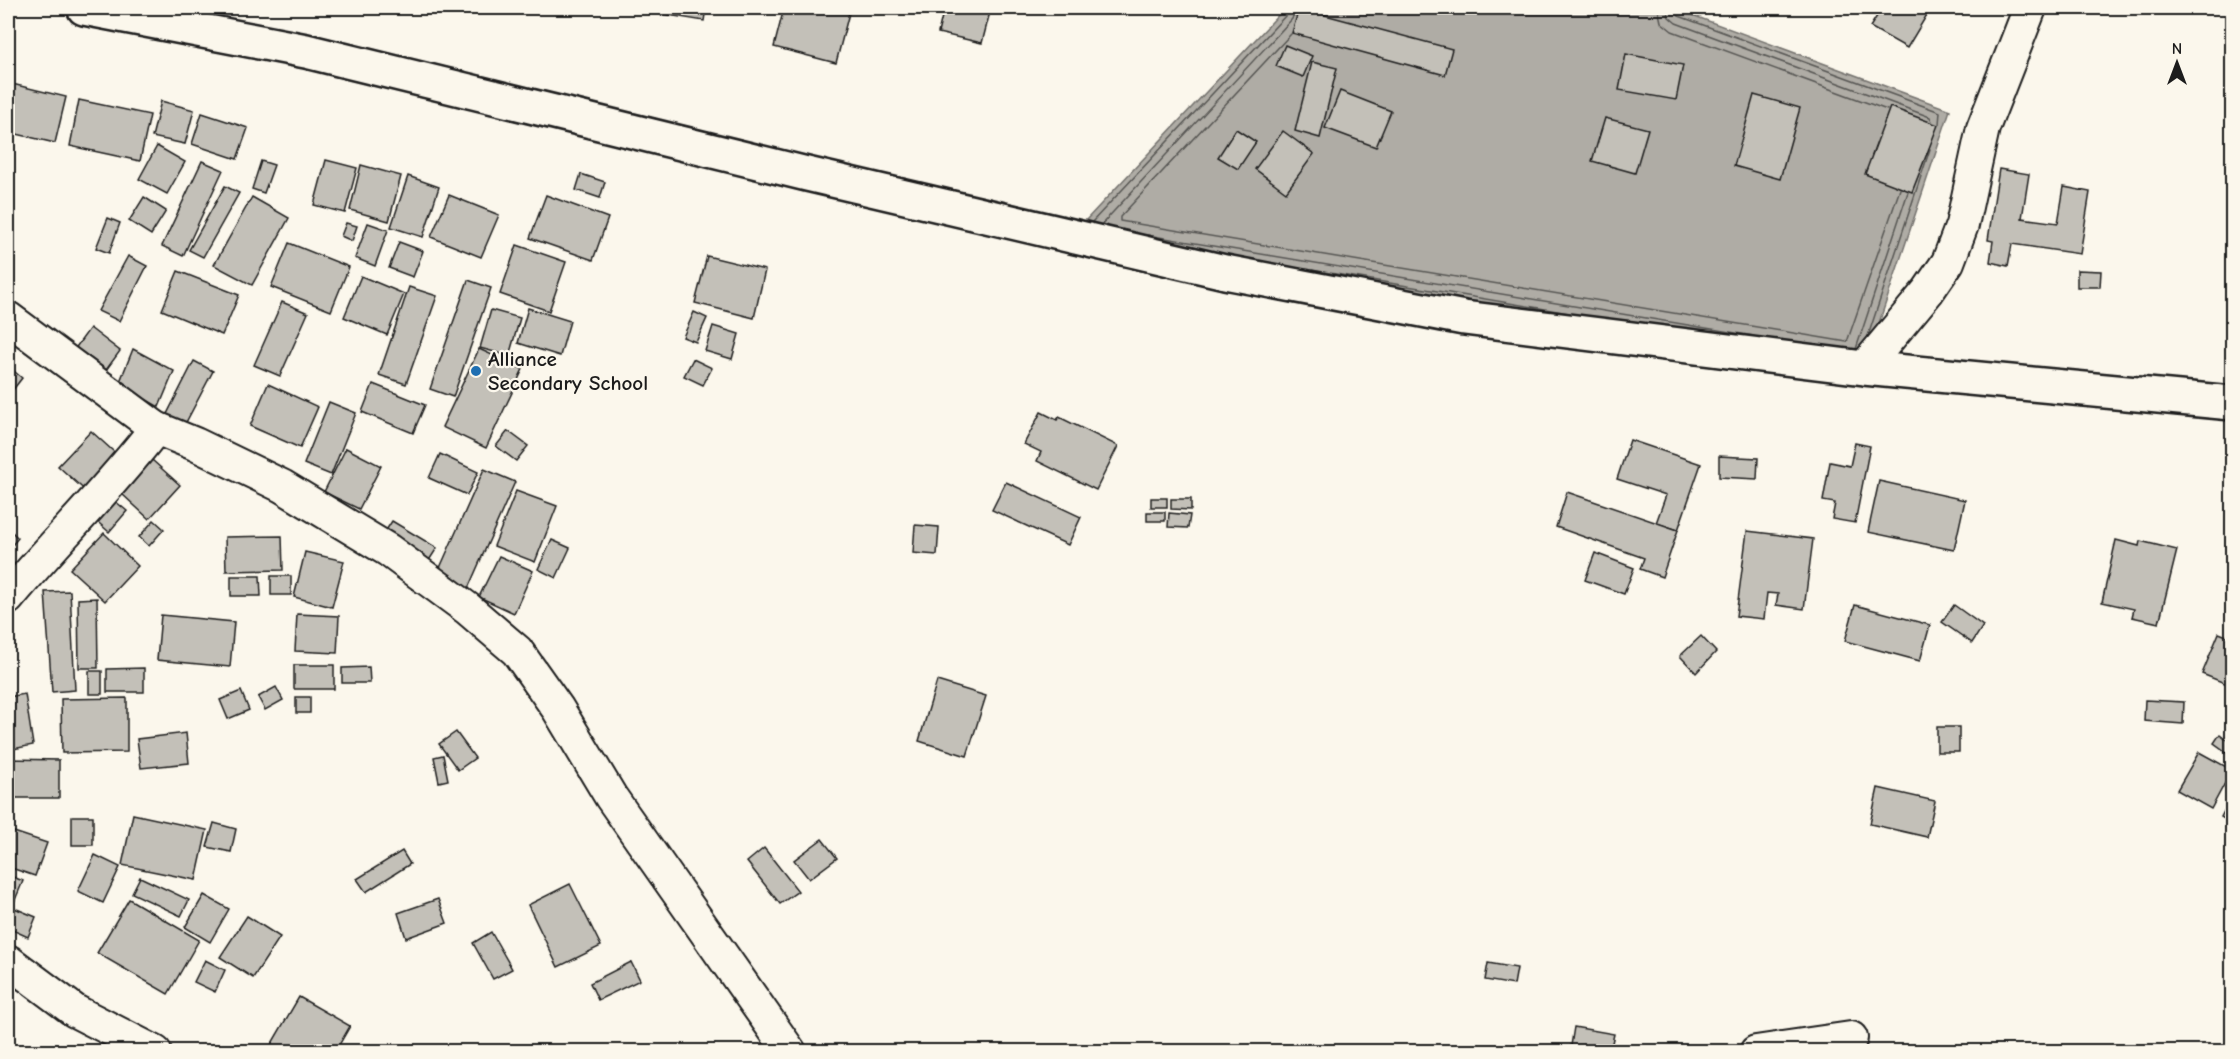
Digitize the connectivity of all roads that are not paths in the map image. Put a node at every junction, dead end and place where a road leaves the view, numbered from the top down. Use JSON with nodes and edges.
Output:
{"nodes":[{"id":1,"x":84,"y":8,"type":"edge"},
{"id":2,"x":2030,"y":8,"type":"edge"},
{"id":3,"x":8,"y":318,"type":"edge"},
{"id":4,"x":1864,"y":368,"type":"junction"},
{"id":5,"x":2232,"y":404,"type":"edge"},
{"id":6,"x":156,"y":428,"type":"junction"},
{"id":7,"x":8,"y":598,"type":"edge"},
{"id":8,"x":8,"y":961,"type":"edge"},
{"id":9,"x":1851,"y":1038,"type":"dead end"},
{"id":10,"x":155,"y":1052,"type":"edge"},
{"id":11,"x":790,"y":1052,"type":"edge"},
{"id":12,"x":1756,"y":1052,"type":"edge"}],
"edges":[{"from":1,"to":4,"type":"main road"},
{"from":2,"to":4,"type":"street"},
{"from":3,"to":6,"type":"street"},
{"from":4,"to":5,"type":"main road"},
{"from":6,"to":7,"type":"street"},
{"from":6,"to":11,"type":"street"},
{"from":8,"to":10,"type":"street"},
{"from":9,"to":12,"type":"street"}]}
